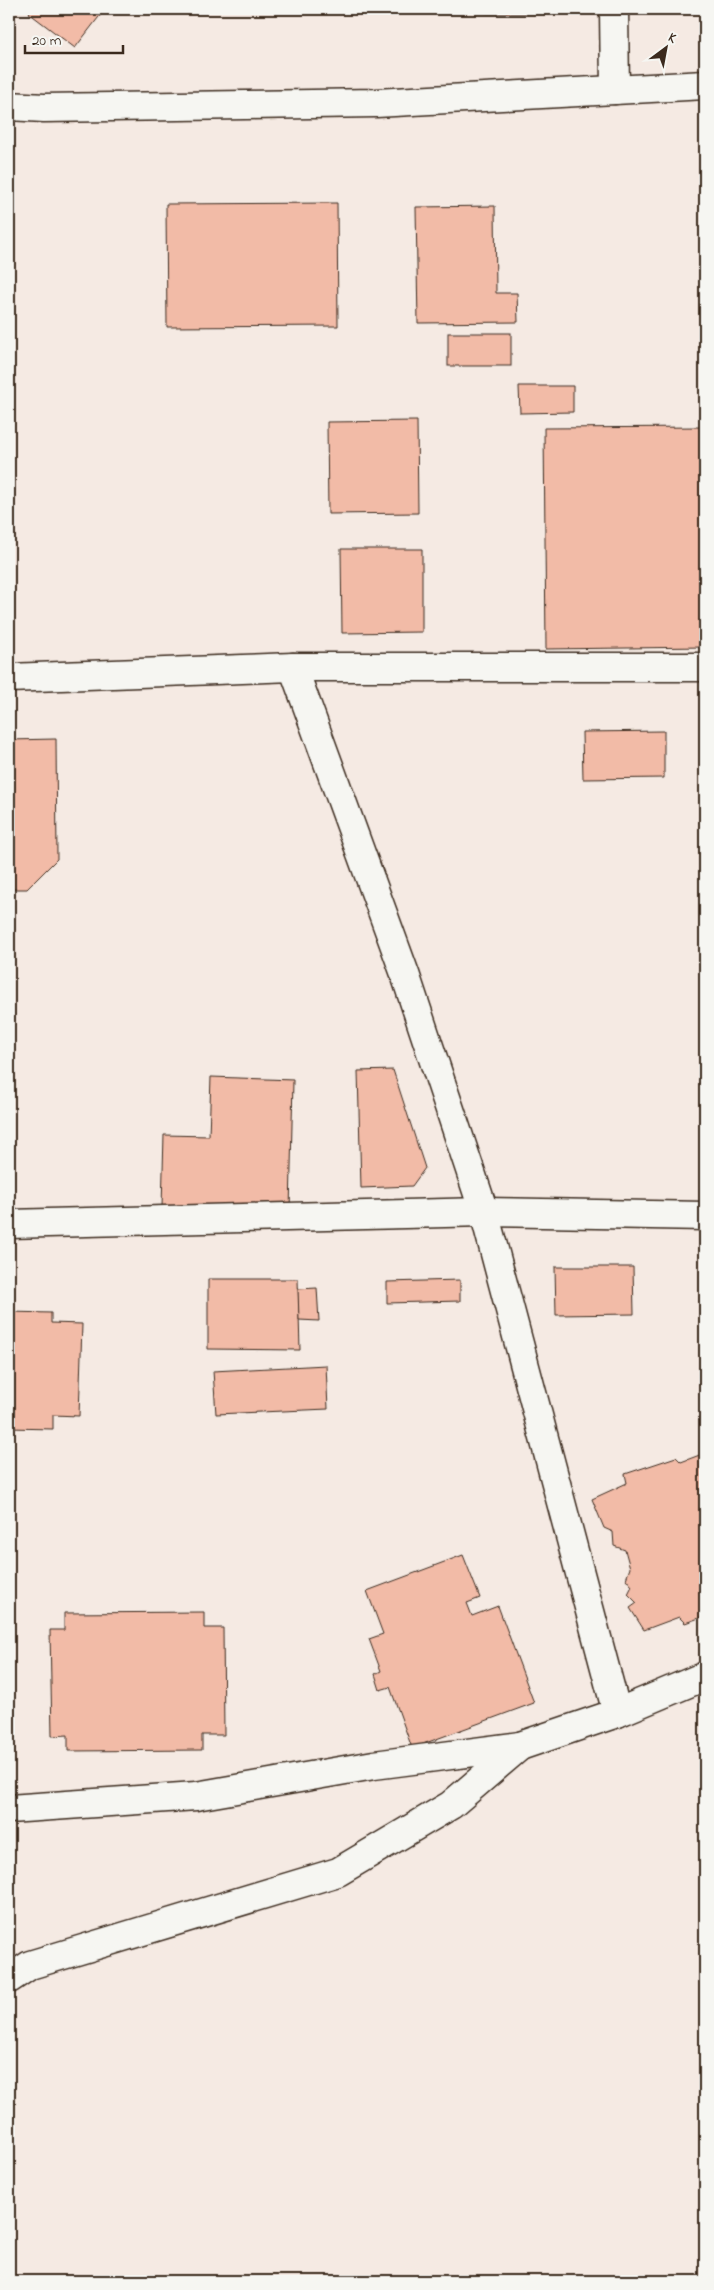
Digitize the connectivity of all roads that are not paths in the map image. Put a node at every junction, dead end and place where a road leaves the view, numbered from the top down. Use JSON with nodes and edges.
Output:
{"nodes":[{"id":1,"x":614,"y":9,"type":"edge"},
{"id":2,"x":705,"y":85,"type":"edge"},
{"id":3,"x":615,"y":90,"type":"junction"},
{"id":4,"x":9,"y":106,"type":"edge"},
{"id":5,"x":293,"y":667,"type":"junction"},
{"id":6,"x":705,"y":667,"type":"edge"},
{"id":7,"x":9,"y":678,"type":"edge"},
{"id":8,"x":484,"y":1212,"type":"junction"},
{"id":9,"x":705,"y":1216,"type":"edge"},
{"id":10,"x":9,"y":1224,"type":"edge"},
{"id":11,"x":705,"y":1676,"type":"edge"},
{"id":12,"x":617,"y":1712,"type":"junction"},
{"id":13,"x":520,"y":1746,"type":"junction"},
{"id":14,"x":9,"y":1808,"type":"edge"},
{"id":15,"x":9,"y":1980,"type":"edge"}],
"edges":[{"from":1,"to":3,"type":"street"},
{"from":2,"to":3,"type":"street"},
{"from":3,"to":4,"type":"street"},
{"from":5,"to":6,"type":"street"},
{"from":5,"to":7,"type":"street"},
{"from":5,"to":8,"type":"street"},
{"from":8,"to":9,"type":"street"},
{"from":8,"to":10,"type":"street"},
{"from":8,"to":12,"type":"street"},
{"from":11,"to":12,"type":"street"},
{"from":12,"to":13,"type":"street"},
{"from":13,"to":14,"type":"street"},
{"from":13,"to":15,"type":"street"}]}
